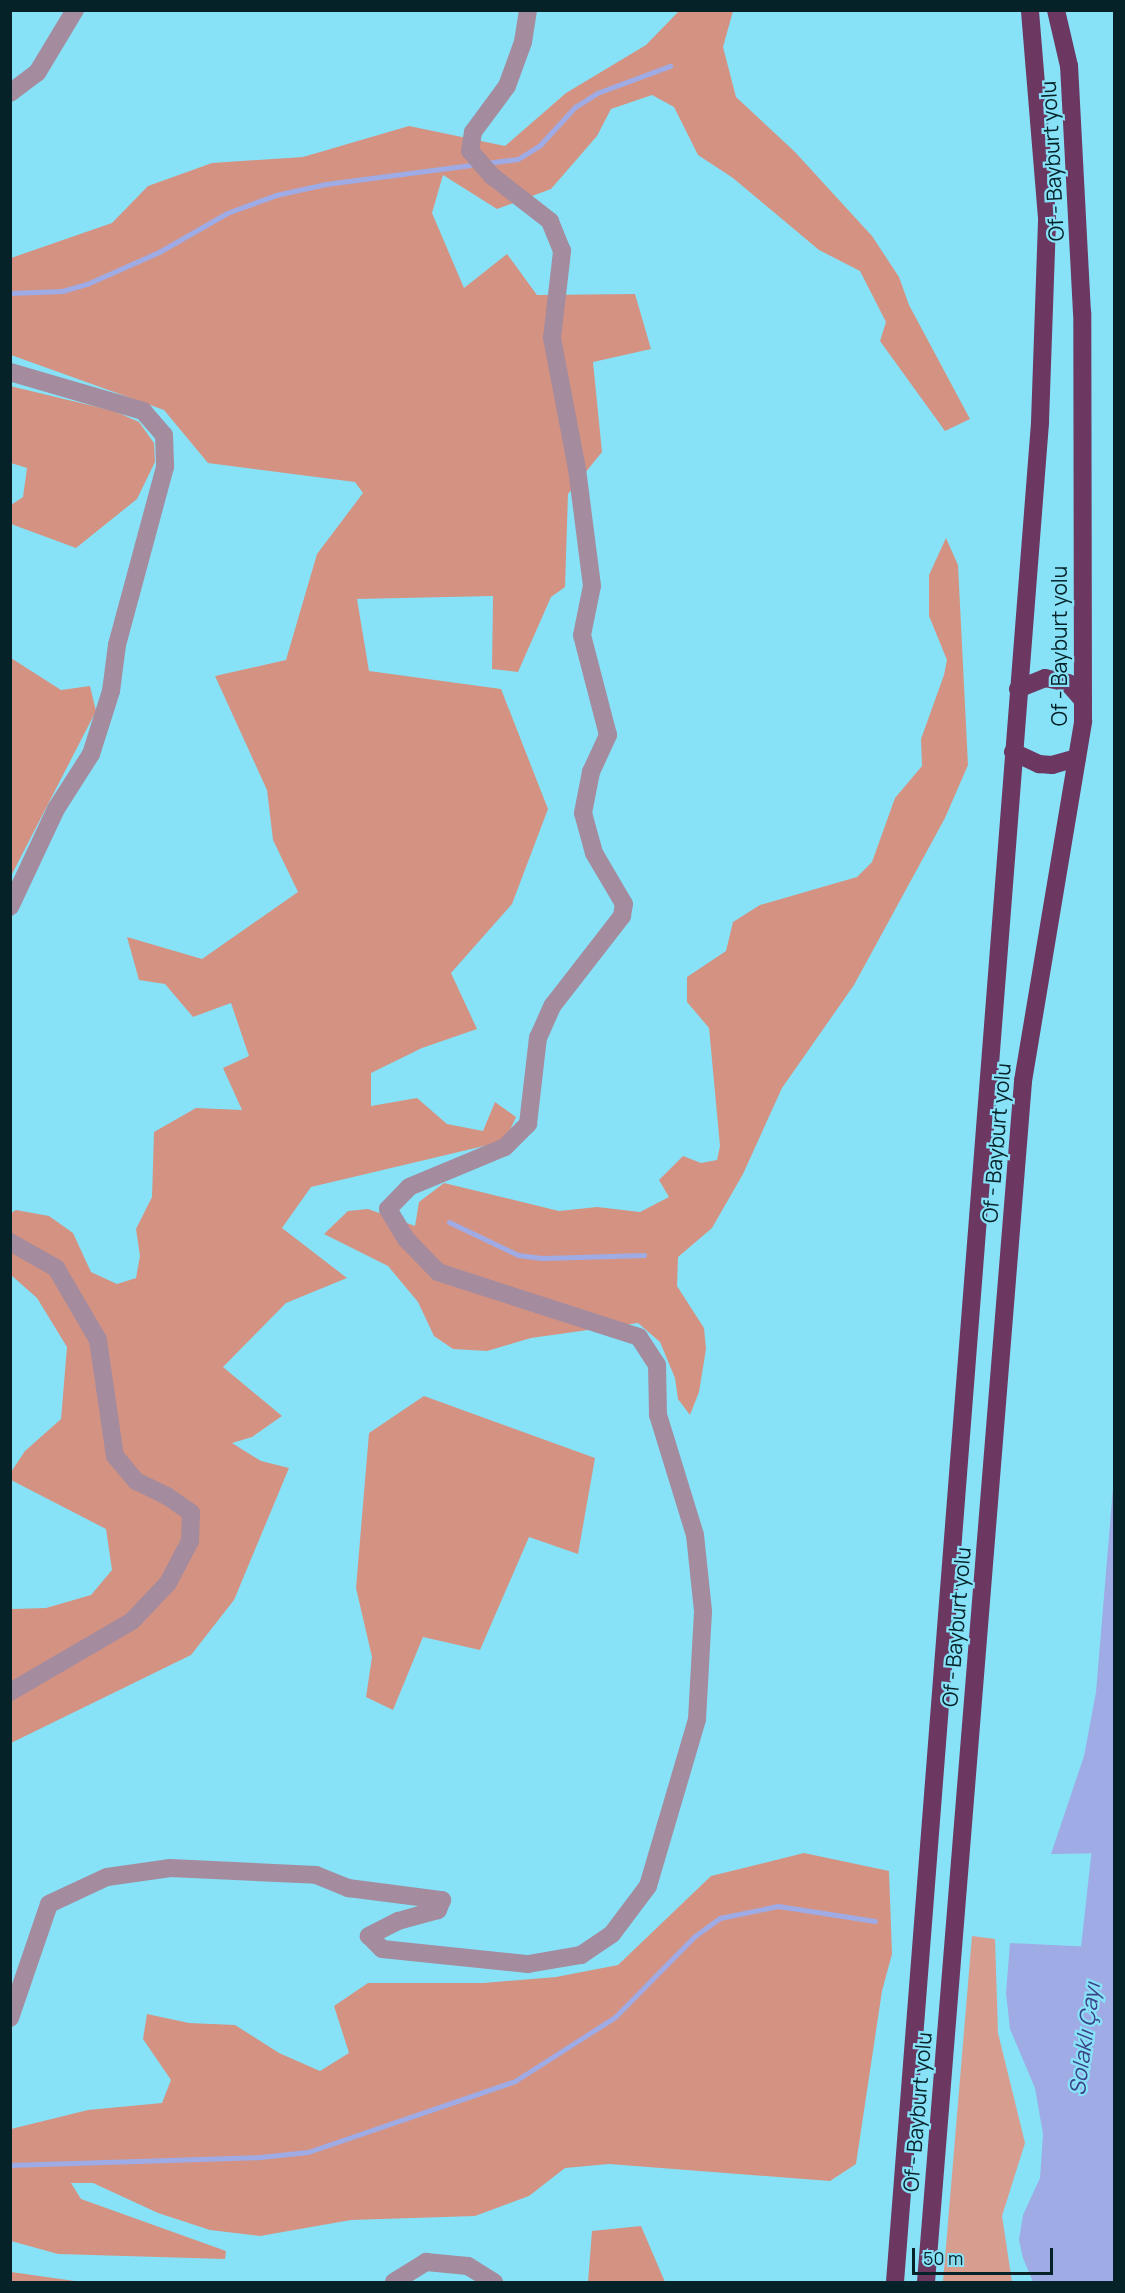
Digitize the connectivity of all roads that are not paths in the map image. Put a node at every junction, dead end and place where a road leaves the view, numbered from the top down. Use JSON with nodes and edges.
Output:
{"nodes":[{"id":1,"x":75,"y":10,"type":"edge"},
{"id":2,"x":528,"y":10,"type":"edge"},
{"id":3,"x":1030,"y":10,"type":"edge"},
{"id":4,"x":1056,"y":10,"type":"edge"},
{"id":5,"x":10,"y":93,"type":"edge"},
{"id":6,"x":10,"y":372,"type":"edge"},
{"id":7,"x":1018,"y":689,"type":"junction"},
{"id":8,"x":1083,"y":700,"type":"junction"},
{"id":9,"x":1013,"y":752,"type":"junction"},
{"id":10,"x":1077,"y":758,"type":"junction"},
{"id":11,"x":10,"y":906,"type":"edge"},
{"id":12,"x":10,"y":1242,"type":"edge"},
{"id":13,"x":10,"y":1692,"type":"edge"},
{"id":14,"x":10,"y":2018,"type":"edge"},
{"id":15,"x":394,"y":2283,"type":"edge"},
{"id":16,"x":494,"y":2283,"type":"edge"},
{"id":17,"x":895,"y":2283,"type":"edge"},
{"id":18,"x":926,"y":2283,"type":"edge"}],
"edges":[{"from":1,"to":5,"type":"street"},
{"from":2,"to":14,"type":"street"},
{"from":3,"to":7,"type":"highway","name":"Of - Bayburt yolu"},
{"from":4,"to":8,"type":"highway","name":"Of - Bayburt yolu"},
{"from":6,"to":11,"type":"street"},
{"from":7,"to":8,"type":"highway"},
{"from":7,"to":9,"type":"highway","name":"Of - Bayburt yolu"},
{"from":8,"to":10,"type":"highway","name":"Of - Bayburt yolu"},
{"from":9,"to":10,"type":"highway"},
{"from":9,"to":17,"type":"highway","name":"Of - Bayburt yolu"},
{"from":10,"to":18,"type":"highway","name":"Of - Bayburt yolu"},
{"from":12,"to":13,"type":"street"},
{"from":15,"to":16,"type":"street"}]}
